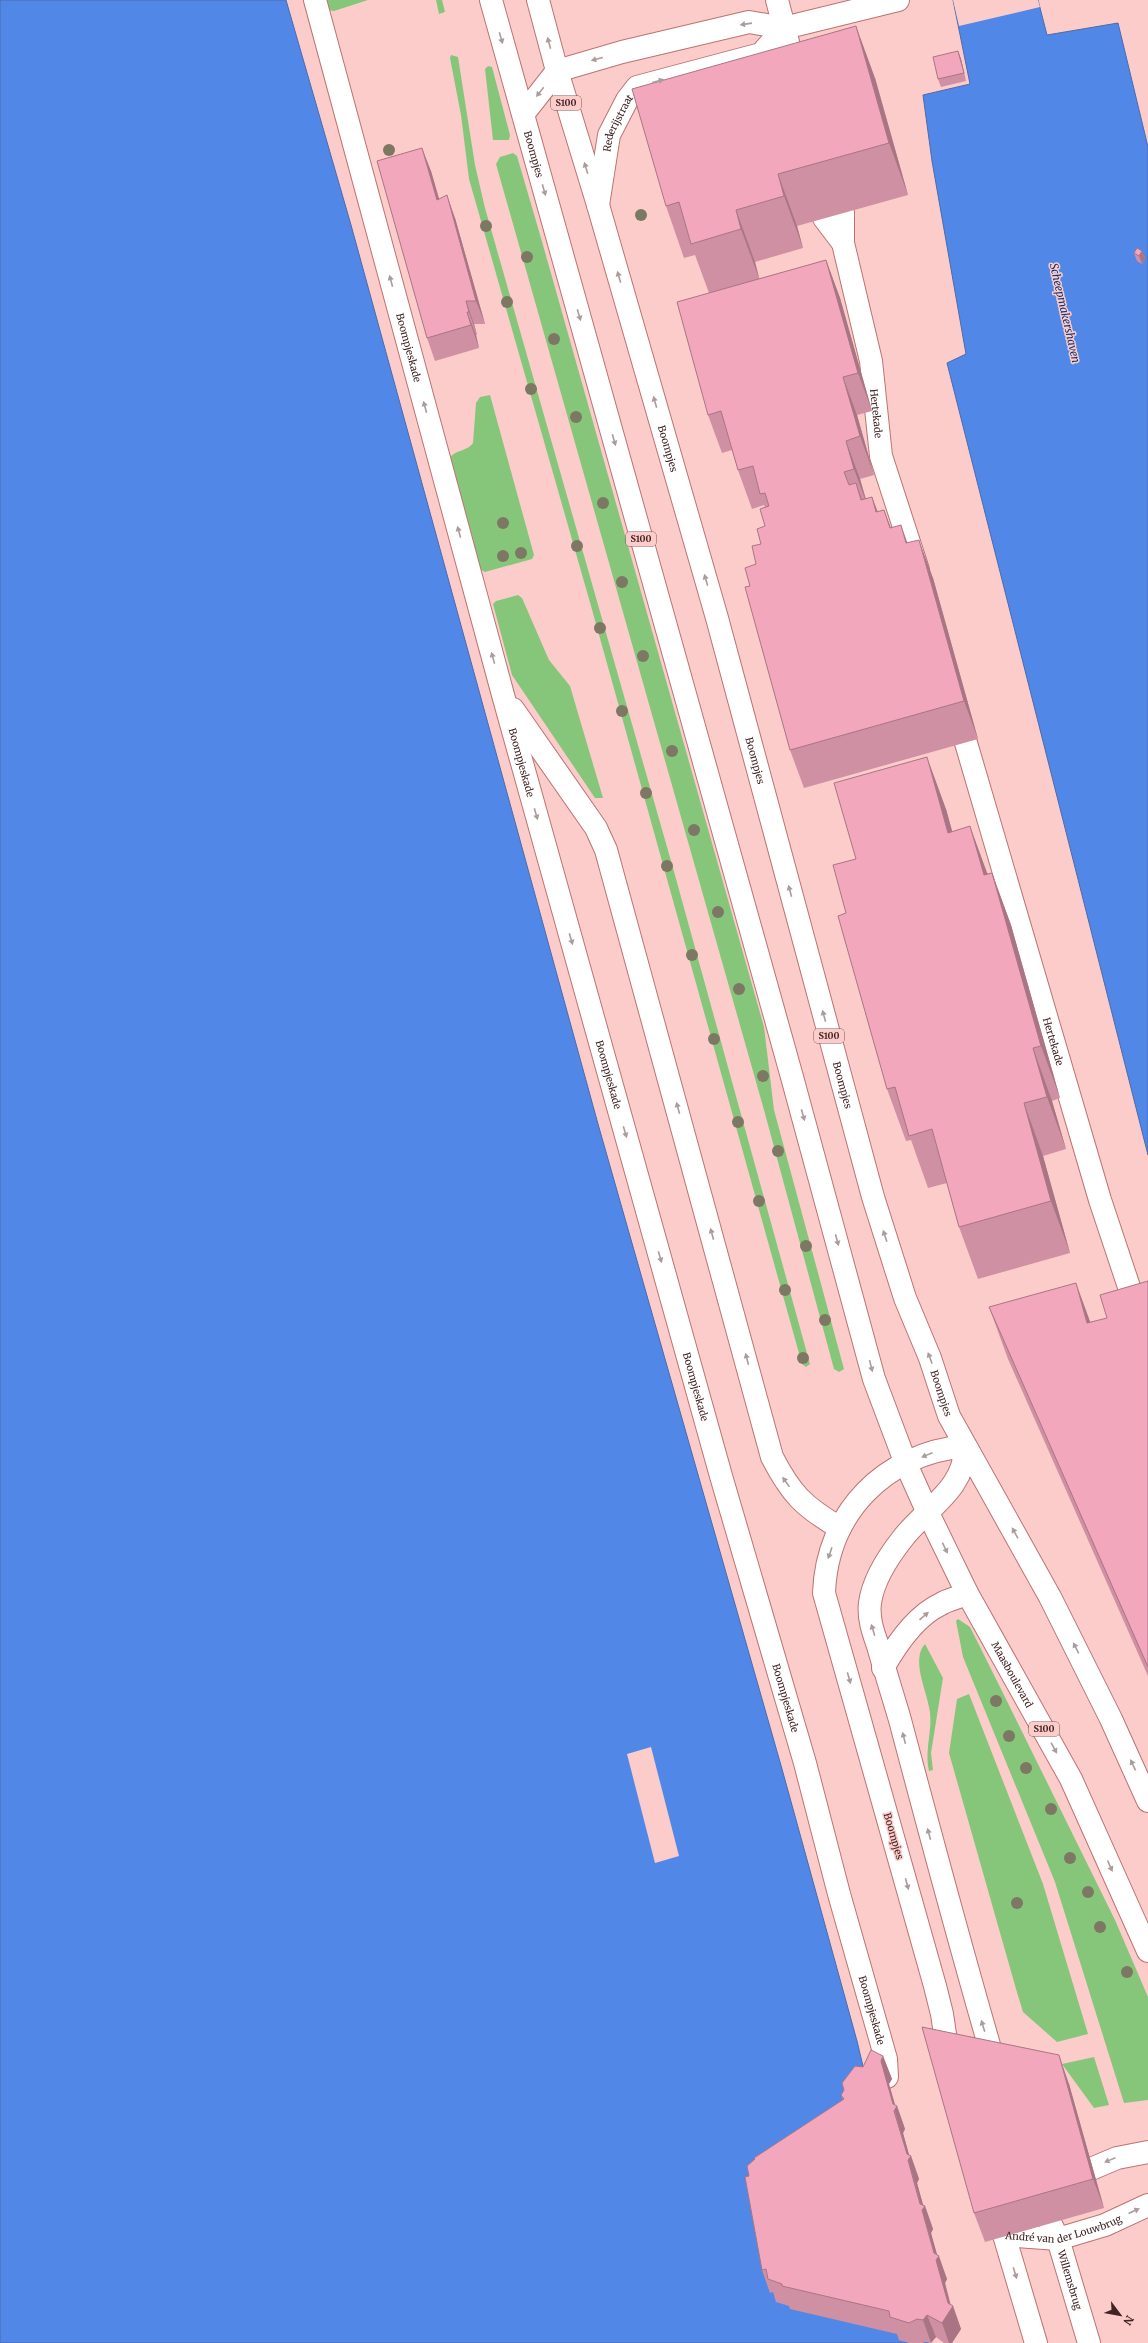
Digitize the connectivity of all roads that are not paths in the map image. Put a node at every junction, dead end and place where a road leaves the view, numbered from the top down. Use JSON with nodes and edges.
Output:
{"nodes":[{"id":1,"x":315,"y":0,"type":"edge"},
{"id":2,"x":491,"y":0,"type":"edge"},
{"id":3,"x":538,"y":0,"type":"edge"},
{"id":4,"x":777,"y":0,"type":"edge"},
{"id":5,"x":898,"y":0,"type":"edge"},
{"id":6,"x":784,"y":28,"type":"junction"},
{"id":7,"x":793,"y":61,"type":"edge"},
{"id":8,"x":557,"y":71,"type":"junction"},
{"id":9,"x":524,"y":113,"type":"junction"},
{"id":10,"x":598,"y":205,"type":"junction"},
{"id":11,"x":834,"y":216,"type":"edge"},
{"id":12,"x":922,"y":581,"type":"edge"},
{"id":13,"x":503,"y":695,"type":"junction"},
{"id":14,"x":966,"y":743,"type":"dead end"},
{"id":15,"x":1144,"y":1332,"type":"edge"},
{"id":16,"x":965,"y":1446,"type":"junction"},
{"id":17,"x":906,"y":1464,"type":"junction"},
{"id":18,"x":928,"y":1513,"type":"junction"},
{"id":19,"x":840,"y":1528,"type":"junction"},
{"id":20,"x":967,"y":1593,"type":"junction"},
{"id":21,"x":883,"y":1668,"type":"junction"},
{"id":22,"x":1148,"y":1801,"type":"edge"},
{"id":23,"x":1148,"y":1951,"type":"edge"},
{"id":24,"x":887,"y":2077,"type":"edge"},
{"id":25,"x":954,"y":2080,"type":"edge"},
{"id":26,"x":1002,"y":2091,"type":"edge"},
{"id":27,"x":1148,"y":2152,"type":"edge"},
{"id":28,"x":1034,"y":2188,"type":"junction"},
{"id":29,"x":987,"y":2190,"type":"edge"},
{"id":30,"x":1148,"y":2205,"type":"edge"},
{"id":31,"x":1004,"y":2235,"type":"junction"},
{"id":32,"x":1058,"y":2239,"type":"junction"},
{"id":33,"x":1036,"y":2343,"type":"edge"},
{"id":34,"x":1089,"y":2343,"type":"edge"}],
"edges":[{"from":13,"to":1,"type":"main road","name":"Boompjeskade","one_way":true},
{"from":2,"to":9,"type":"main road","name":"Boompjes","number":"S100","one_way":true},
{"from":8,"to":3,"type":"main road","name":"Boompjes","number":"S100","one_way":true},
{"from":4,"to":6,"type":"main road"},
{"from":5,"to":6,"type":"main road"},
{"from":6,"to":7,"type":"main road"},
{"from":6,"to":8,"type":"main road","one_way":true},
{"from":10,"to":6,"type":"main road","name":"Rederijstraat","one_way":true},
{"from":8,"to":9,"type":"main road","one_way":true},
{"from":10,"to":8,"type":"main road","name":"Boompjes","number":"S100","one_way":true},
{"from":9,"to":17,"type":"main road","name":"Boompjes","number":"S100","one_way":true},
{"from":16,"to":10,"type":"main road","name":"Boompjes","number":"S100","one_way":true},
{"from":11,"to":12,"type":"main road","name":"Hertekade"},
{"from":19,"to":13,"type":"main road","name":"Boompjeskade","one_way":true},
{"from":13,"to":24,"type":"main road","name":"Boompjeskade","one_way":true},
{"from":14,"to":15,"type":"main road","name":"Hertekade"},
{"from":16,"to":17,"type":"main road","name":"Boompjes","one_way":true},
{"from":16,"to":18,"type":"main road"},
{"from":22,"to":16,"type":"main road","number":"S100","one_way":true},
{"from":17,"to":18,"type":"main road","name":"Maasboulevard","number":"S100"},
{"from":17,"to":19,"type":"main road","name":"Boompjes"},
{"from":18,"to":20,"type":"main road","name":"Maasboulevard","number":"S100","one_way":true},
{"from":21,"to":18,"type":"main road","one_way":true},
{"from":19,"to":25,"type":"main road","name":"Boompjes","one_way":true},
{"from":21,"to":20,"type":"main road","one_way":true},
{"from":20,"to":23,"type":"main road","name":"Maasboulevard","number":"S100","one_way":true},
{"from":26,"to":21,"type":"main road","one_way":true},
{"from":27,"to":28,"type":"main road","name":"André van der Louwbrug","one_way":true},
{"from":28,"to":31,"type":"main road","name":"André van der Louwbrug"},
{"from":28,"to":32,"type":"main road","name":"Willemsbrug"},
{"from":29,"to":31,"type":"main road"},
{"from":32,"to":30,"type":"main road","name":"André van der Louwbrug","one_way":true},
{"from":31,"to":32,"type":"main road","name":"André van der Louwbrug"},
{"from":31,"to":33,"type":"main road","one_way":true},
{"from":32,"to":34,"type":"main road","name":"Willemsbrug"}]}
